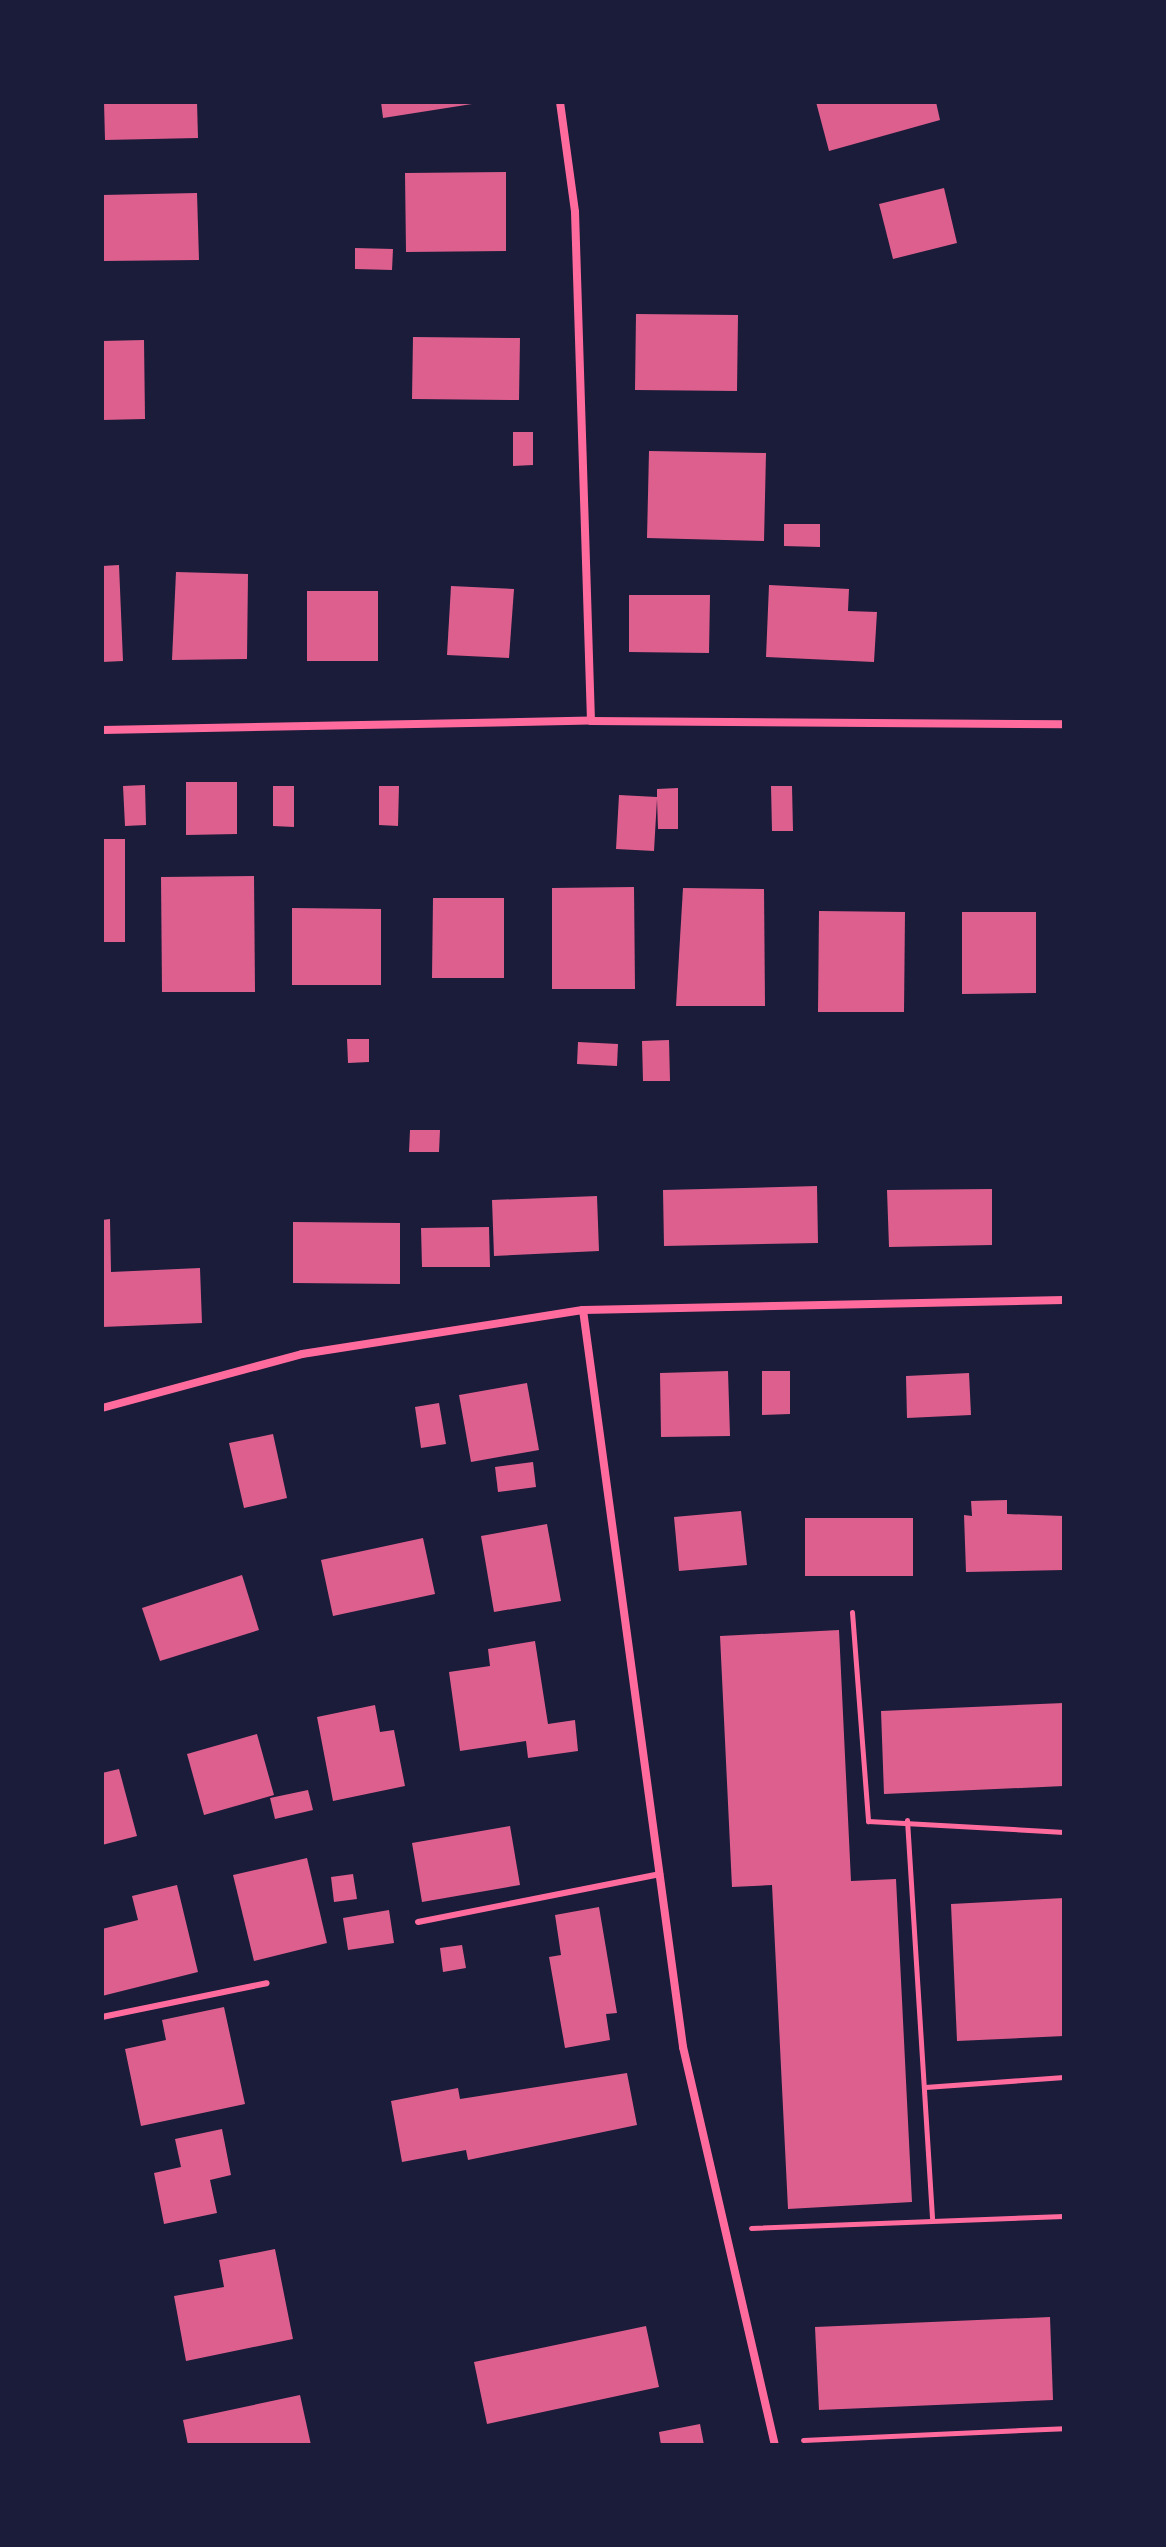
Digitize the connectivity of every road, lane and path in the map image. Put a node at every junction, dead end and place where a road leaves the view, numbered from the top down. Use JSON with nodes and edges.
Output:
{"nodes":[{"id":1,"x":560,"y":102,"type":"edge"},
{"id":2,"x":591,"y":721,"type":"junction"},
{"id":3,"x":1064,"y":724,"type":"edge"},
{"id":4,"x":102,"y":730,"type":"edge"},
{"id":5,"x":1064,"y":1300,"type":"edge"},
{"id":6,"x":583,"y":1310,"type":"junction"},
{"id":7,"x":102,"y":1408,"type":"edge"},
{"id":8,"x":852,"y":1612,"type":"dead end"},
{"id":9,"x":907,"y":1820,"type":"junction"},
{"id":10,"x":1064,"y":1832,"type":"edge"},
{"id":11,"x":660,"y":1874,"type":"junction"},
{"id":12,"x":418,"y":1922,"type":"dead end"},
{"id":13,"x":267,"y":1983,"type":"dead end"},
{"id":14,"x":102,"y":2017,"type":"edge"},
{"id":15,"x":1064,"y":2077,"type":"edge"},
{"id":16,"x":925,"y":2087,"type":"junction"},
{"id":17,"x":1064,"y":2216,"type":"edge"},
{"id":18,"x":932,"y":2218,"type":"junction"},
{"id":19,"x":722,"y":2229,"type":"junction"},
{"id":20,"x":1064,"y":2428,"type":"edge"},
{"id":21,"x":774,"y":2443,"type":"edge"}],
"edges":[{"from":1,"to":2,"type":"street"},
{"from":2,"to":3,"type":"street"},
{"from":2,"to":4,"type":"street"},
{"from":5,"to":6,"type":"street"},
{"from":6,"to":7,"type":"street"},
{"from":6,"to":11,"type":"street"},
{"from":8,"to":9,"type":"path"},
{"from":9,"to":10,"type":"path"},
{"from":9,"to":16,"type":"path"},
{"from":11,"to":12,"type":"lane"},
{"from":11,"to":19,"type":"street"},
{"from":13,"to":14,"type":"lane"},
{"from":15,"to":16,"type":"path"},
{"from":16,"to":18,"type":"path"},
{"from":17,"to":18,"type":"path"},
{"from":18,"to":19,"type":"path"},
{"from":19,"to":21,"type":"street"},
{"from":20,"to":21,"type":"path"}]}
